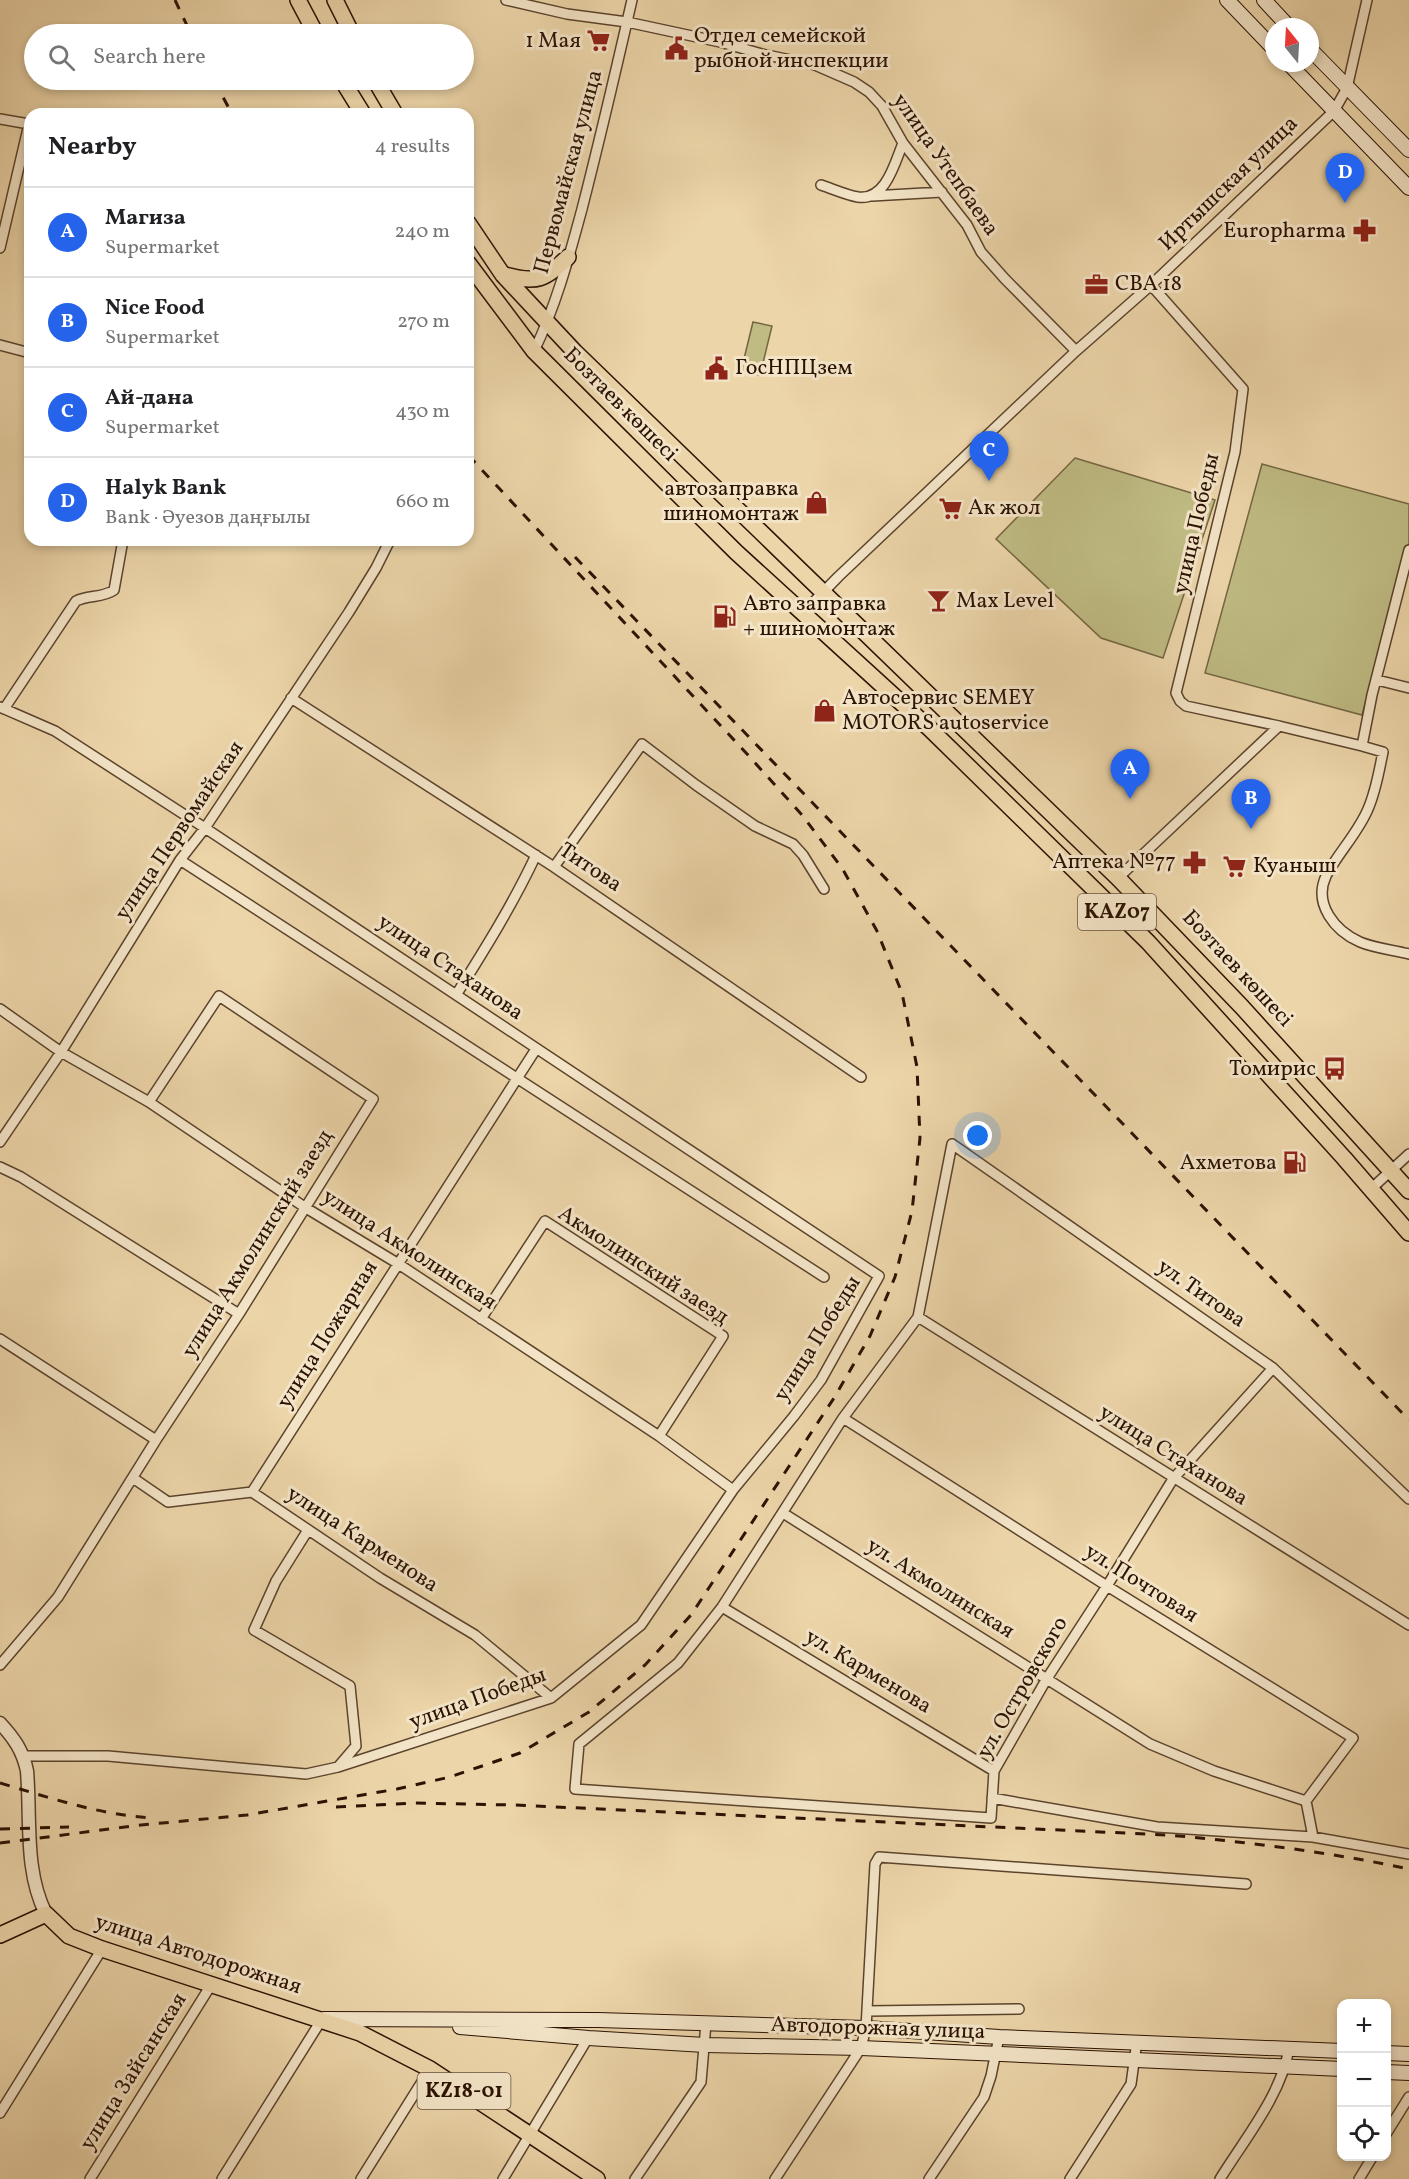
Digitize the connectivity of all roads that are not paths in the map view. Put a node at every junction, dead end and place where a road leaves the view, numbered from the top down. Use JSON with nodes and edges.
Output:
{"nodes":[{"id":1,"x":298,"y":0,"type":"edge"},
{"id":2,"x":335,"y":0,"type":"edge"},
{"id":3,"x":506,"y":0,"type":"edge"},
{"id":4,"x":632,"y":0,"type":"edge"},
{"id":5,"x":1227,"y":0,"type":"edge"},
{"id":6,"x":1264,"y":0,"type":"edge"},
{"id":7,"x":1367,"y":0,"type":"edge"},
{"id":8,"x":1281,"y":18,"type":"edge"},
{"id":9,"x":627,"y":22,"type":"junction"},
{"id":10,"x":311,"y":24,"type":"edge"},
{"id":11,"x":347,"y":24,"type":"edge"},
{"id":12,"x":1265,"y":40,"type":"edge"},
{"id":13,"x":1319,"y":58,"type":"edge"},
{"id":14,"x":1297,"y":72,"type":"edge"},
{"id":15,"x":1347,"y":88,"type":"junction"},
{"id":16,"x":348,"y":90,"type":"edge"},
{"id":17,"x":381,"y":90,"type":"edge"},
{"id":18,"x":359,"y":108,"type":"edge"},
{"id":19,"x":391,"y":108,"type":"edge"},
{"id":20,"x":1334,"y":111,"type":"junction"},
{"id":21,"x":0,"y":119,"type":"edge"},
{"id":22,"x":24,"y":123,"type":"edge"},
{"id":23,"x":903,"y":143,"type":"junction"},
{"id":24,"x":24,"y":145,"type":"edge"},
{"id":25,"x":1409,"y":150,"type":"edge"},
{"id":26,"x":821,"y":185,"type":"dead end"},
{"id":27,"x":1409,"y":188,"type":"edge"},
{"id":28,"x":942,"y":192,"type":"junction"},
{"id":29,"x":870,"y":196,"type":"junction"},
{"id":30,"x":474,"y":232,"type":"edge"},
{"id":31,"x":0,"y":248,"type":"edge"},
{"id":32,"x":568,"y":257,"type":"junction"},
{"id":33,"x":474,"y":271,"type":"edge"},
{"id":34,"x":503,"y":275,"type":"junction"},
{"id":35,"x":1151,"y":285,"type":"junction"},
{"id":36,"x":548,"y":323,"type":"junction"},
{"id":37,"x":0,"y":345,"type":"edge"},
{"id":38,"x":24,"y":351,"type":"edge"},
{"id":39,"x":534,"y":351,"type":"junction"},
{"id":40,"x":1076,"y":351,"type":"junction"},
{"id":41,"x":122,"y":546,"type":"edge"},
{"id":42,"x":387,"y":546,"type":"edge"},
{"id":43,"x":1409,"y":550,"type":"edge"},
{"id":44,"x":822,"y":593,"type":"junction"},
{"id":45,"x":804,"y":612,"type":"junction"},
{"id":46,"x":1377,"y":680,"type":"junction"},
{"id":47,"x":1409,"y":688,"type":"edge"},
{"id":48,"x":291,"y":698,"type":"junction"},
{"id":49,"x":2,"y":708,"type":"edge"},
{"id":50,"x":1278,"y":726,"type":"junction"},
{"id":51,"x":1362,"y":746,"type":"junction"},
{"id":52,"x":205,"y":828,"type":"junction"},
{"id":53,"x":536,"y":855,"type":"junction"},
{"id":54,"x":180,"y":860,"type":"junction"},
{"id":55,"x":554,"y":867,"type":"junction"},
{"id":56,"x":1118,"y":878,"type":"junction"},
{"id":57,"x":824,"y":889,"type":"dead end"},
{"id":58,"x":1409,"y":954,"type":"edge"},
{"id":59,"x":456,"y":995,"type":"junction"},
{"id":60,"x":0,"y":1009,"type":"edge"},
{"id":61,"x":536,"y":1049,"type":"junction"},
{"id":62,"x":61,"y":1052,"type":"junction"},
{"id":63,"x":861,"y":1077,"type":"dead end"},
{"id":64,"x":515,"y":1079,"type":"junction"},
{"id":65,"x":149,"y":1102,"type":"junction"},
{"id":66,"x":0,"y":1142,"type":"edge"},
{"id":67,"x":1409,"y":1154,"type":"edge"},
{"id":68,"x":0,"y":1167,"type":"edge"},
{"id":69,"x":1390,"y":1171,"type":"junction"},
{"id":70,"x":1372,"y":1188,"type":"junction"},
{"id":71,"x":1409,"y":1191,"type":"edge"},
{"id":72,"x":306,"y":1208,"type":"junction"},
{"id":73,"x":1409,"y":1233,"type":"edge"},
{"id":74,"x":397,"y":1263,"type":"junction"},
{"id":75,"x":873,"y":1271,"type":"joint"},
{"id":76,"x":824,"y":1277,"type":"dead end"},
{"id":77,"x":239,"y":1314,"type":"junction"},
{"id":78,"x":918,"y":1317,"type":"junction"},
{"id":79,"x":481,"y":1319,"type":"junction"},
{"id":80,"x":0,"y":1339,"type":"edge"},
{"id":81,"x":1273,"y":1368,"type":"junction"},
{"id":82,"x":843,"y":1418,"type":"junction"},
{"id":83,"x":659,"y":1436,"type":"junction"},
{"id":84,"x":156,"y":1440,"type":"junction"},
{"id":85,"x":133,"y":1478,"type":"junction"},
{"id":86,"x":1173,"y":1479,"type":"junction"},
{"id":87,"x":733,"y":1490,"type":"junction"},
{"id":88,"x":252,"y":1492,"type":"junction"},
{"id":89,"x":1409,"y":1499,"type":"edge"},
{"id":90,"x":783,"y":1513,"type":"junction"},
{"id":91,"x":308,"y":1530,"type":"junction"},
{"id":92,"x":1107,"y":1586,"type":"junction"},
{"id":93,"x":722,"y":1607,"type":"junction"},
{"id":94,"x":1409,"y":1625,"type":"edge"},
{"id":95,"x":0,"y":1665,"type":"edge"},
{"id":96,"x":1046,"y":1680,"type":"junction"},
{"id":97,"x":551,"y":1698,"type":"junction"},
{"id":98,"x":0,"y":1724,"type":"edge"},
{"id":99,"x":24,"y":1756,"type":"junction"},
{"id":100,"x":338,"y":1767,"type":"junction"},
{"id":101,"x":994,"y":1771,"type":"junction"},
{"id":102,"x":992,"y":1798,"type":"junction"},
{"id":103,"x":1306,"y":1801,"type":"junction"},
{"id":104,"x":1313,"y":1837,"type":"junction"},
{"id":105,"x":1409,"y":1854,"type":"edge"},
{"id":106,"x":1246,"y":1884,"type":"dead end"},
{"id":107,"x":46,"y":1914,"type":"junction"},
{"id":108,"x":0,"y":1935,"type":"edge"},
{"id":109,"x":102,"y":1949,"type":"junction"},
{"id":110,"x":211,"y":1985,"type":"junction"},
{"id":111,"x":1019,"y":2009,"type":"dead end"},
{"id":112,"x":868,"y":2011,"type":"junction"},
{"id":113,"x":322,"y":2019,"type":"junction"},
{"id":114,"x":414,"y":2020,"type":"junction"},
{"id":115,"x":706,"y":2023,"type":"junction"},
{"id":116,"x":819,"y":2027,"type":"junction"},
{"id":117,"x":866,"y":2028,"type":"junction"},
{"id":118,"x":999,"y":2037,"type":"junction"},
{"id":119,"x":588,"y":2038,"type":"junction"},
{"id":120,"x":1137,"y":2041,"type":"junction"},
{"id":121,"x":705,"y":2045,"type":"junction"},
{"id":122,"x":818,"y":2047,"type":"junction"},
{"id":123,"x":861,"y":2048,"type":"junction"},
{"id":124,"x":1289,"y":2048,"type":"junction"},
{"id":125,"x":1337,"y":2051,"type":"edge"},
{"id":126,"x":1391,"y":2053,"type":"edge"},
{"id":127,"x":1409,"y":2054,"type":"edge"},
{"id":128,"x":996,"y":2055,"type":"junction"},
{"id":129,"x":1135,"y":2060,"type":"junction"},
{"id":130,"x":1287,"y":2066,"type":"junction"},
{"id":131,"x":430,"y":2069,"type":"junction"},
{"id":132,"x":1337,"y":2069,"type":"edge"},
{"id":133,"x":1391,"y":2072,"type":"edge"},
{"id":134,"x":1409,"y":2073,"type":"edge"},
{"id":135,"x":1409,"y":2097,"type":"edge"},
{"id":136,"x":0,"y":2113,"type":"edge"},
{"id":137,"x":1391,"y":2126,"type":"edge"},
{"id":138,"x":530,"y":2135,"type":"junction"},
{"id":139,"x":1370,"y":2161,"type":"edge"},
{"id":140,"x":90,"y":2179,"type":"edge"},
{"id":141,"x":222,"y":2179,"type":"edge"},
{"id":142,"x":361,"y":2179,"type":"edge"},
{"id":143,"x":503,"y":2179,"type":"edge"},
{"id":144,"x":597,"y":2179,"type":"edge"},
{"id":145,"x":635,"y":2179,"type":"edge"},
{"id":146,"x":775,"y":2179,"type":"edge"},
{"id":147,"x":929,"y":2179,"type":"edge"},
{"id":148,"x":1070,"y":2179,"type":"edge"},
{"id":149,"x":1220,"y":2179,"type":"edge"},
{"id":150,"x":1359,"y":2179,"type":"edge"}],
"edges":[{"from":1,"to":10,"type":"main road"},
{"from":2,"to":11,"type":"main road"},
{"from":3,"to":9,"type":"street","name":"улица Утепбаева"},
{"from":4,"to":9,"type":"street","name":"Первомайская улица"},
{"from":5,"to":12,"type":"main road"},
{"from":6,"to":8,"type":"main road"},
{"from":7,"to":15,"type":"street","name":"Иртышская улица"},
{"from":9,"to":23,"type":"street","name":"улица Утепбаева"},
{"from":9,"to":32,"type":"street","name":"Первомайская улица"},
{"from":13,"to":15,"type":"main road"},
{"from":14,"to":20,"type":"main road"},
{"from":15,"to":20,"type":"street","name":"Иртышская улица"},
{"from":15,"to":25,"type":"main road"},
{"from":16,"to":18,"type":"main road"},
{"from":17,"to":19,"type":"main road"},
{"from":20,"to":27,"type":"main road"},
{"from":20,"to":35,"type":"street","name":"Иртышская улица"},
{"from":21,"to":22,"type":"street"},
{"from":23,"to":28,"type":"street","name":"улица Утепбаева"},
{"from":23,"to":29,"type":"street"},
{"from":24,"to":31,"type":"street"},
{"from":26,"to":29,"type":"street"},
{"from":28,"to":29,"type":"street"},
{"from":28,"to":40,"type":"street","name":"улица Утепбаева"},
{"from":30,"to":34,"type":"main road","name":"Бозтаев көшесі","number":"KAZ07"},
{"from":32,"to":34,"type":"main road"},
{"from":32,"to":36,"type":"street","name":"Первомайская улица"},
{"from":33,"to":39,"type":"main road","name":"Бозтаев көшесі","number":"KAZ07"},
{"from":34,"to":36,"type":"main road","name":"Бозтаев көшесі","number":"KAZ07"},
{"from":35,"to":40,"type":"street","name":"Иртышская улица"},
{"from":35,"to":50,"type":"street","name":"улица Победы"},
{"from":36,"to":39,"type":"street","name":"Первомайская улица"},
{"from":36,"to":44,"type":"main road","name":"Бозтаев көшесі","number":"KAZ07"},
{"from":37,"to":38,"type":"street"},
{"from":39,"to":45,"type":"main road","name":"Бозтаев көшесі","number":"KAZ07"},
{"from":40,"to":44,"type":"street","name":"Иртышская улица"},
{"from":41,"to":49,"type":"street"},
{"from":42,"to":48,"type":"street","name":"улица Первомайская"},
{"from":43,"to":46,"type":"street"},
{"from":44,"to":45,"type":"street","name":"Иртышская улица"},
{"from":44,"to":56,"type":"main road","name":"Бозтаев көшесі","number":"KAZ07"},
{"from":45,"to":70,"type":"main road","name":"Бозтаев көшесі","number":"KAZ07"},
{"from":46,"to":47,"type":"street"},
{"from":46,"to":51,"type":"street"},
{"from":48,"to":52,"type":"street","name":"улица Первомайская"},
{"from":48,"to":53,"type":"street","name":"Титова"},
{"from":49,"to":52,"type":"street","name":"улица Стаханова"},
{"from":50,"to":51,"type":"street"},
{"from":50,"to":56,"type":"street"},
{"from":51,"to":58,"type":"street"},
{"from":52,"to":54,"type":"street","name":"улица Первомайская"},
{"from":52,"to":59,"type":"street","name":"улица Стаханова"},
{"from":53,"to":55,"type":"street","name":"Титова"},
{"from":53,"to":59,"type":"street"},
{"from":54,"to":62,"type":"street","name":"улица Первомайская"},
{"from":54,"to":64,"type":"street"},
{"from":55,"to":57,"type":"street"},
{"from":55,"to":63,"type":"street","name":"Титова"},
{"from":56,"to":69,"type":"main road","name":"Бозтаев көшесі","number":"KAZ07"},
{"from":59,"to":61,"type":"street","name":"улица Стаханова"},
{"from":60,"to":62,"type":"street","name":"улица Акмолинская"},
{"from":61,"to":64,"type":"street","name":"улица Пожарная"},
{"from":61,"to":75,"type":"street","name":"улица Стаханова"},
{"from":62,"to":65,"type":"street","name":"улица Акмолинская"},
{"from":62,"to":66,"type":"street","name":"улица Первомайская"},
{"from":64,"to":74,"type":"street","name":"улица Пожарная"},
{"from":64,"to":76,"type":"street"},
{"from":65,"to":72,"type":"street","name":"улица Акмолинская"},
{"from":65,"to":72,"type":"street","name":"улица Акмолинский заезд"},
{"from":67,"to":69,"type":"street"},
{"from":68,"to":77,"type":"street"},
{"from":69,"to":70,"type":"street"},
{"from":69,"to":71,"type":"main road","name":"Бозтаев көшесі","number":"KAZ07"},
{"from":70,"to":73,"type":"main road","name":"Бозтаев көшесі","number":"KAZ07"},
{"from":72,"to":74,"type":"street","name":"улица Акмолинская"},
{"from":72,"to":77,"type":"street","name":"улица Акмолинский заезд"},
{"from":74,"to":79,"type":"street","name":"улица Акмолинская"},
{"from":74,"to":88,"type":"street","name":"улица Пожарная"},
{"from":75,"to":87,"type":"street","name":"улица Победы"},
{"from":77,"to":84,"type":"street","name":"улица Акмолинский заезд"},
{"from":78,"to":81,"type":"street","name":"ул. Титова"},
{"from":78,"to":82,"type":"street"},
{"from":78,"to":86,"type":"street","name":"улица Стаханова"},
{"from":79,"to":83,"type":"street","name":"улица Акмолинская"},
{"from":79,"to":83,"type":"street","name":"Акмолинский заезд"},
{"from":80,"to":84,"type":"street"},
{"from":81,"to":86,"type":"street","name":"ул. Островского"},
{"from":81,"to":89,"type":"street","name":"ул. Титова"},
{"from":82,"to":90,"type":"street"},
{"from":82,"to":92,"type":"street","name":"ул. Почтовая"},
{"from":83,"to":87,"type":"street","name":"улица Акмолинская"},
{"from":84,"to":85,"type":"street","name":"улица Акмолинский заезд"},
{"from":85,"to":88,"type":"street","name":"улица Карменова"},
{"from":85,"to":95,"type":"street","name":"улица Акмолинский заезд"},
{"from":86,"to":92,"type":"street","name":"ул. Островского"},
{"from":86,"to":94,"type":"street","name":"улица Стаханова"},
{"from":87,"to":97,"type":"street","name":"улица Победы"},
{"from":88,"to":91,"type":"street","name":"улица Карменова"},
{"from":90,"to":93,"type":"street"},
{"from":90,"to":96,"type":"street","name":"ул. Акмолинская"},
{"from":91,"to":97,"type":"street","name":"улица Карменова"},
{"from":91,"to":100,"type":"street"},
{"from":92,"to":96,"type":"street","name":"ул. Островского"},
{"from":92,"to":103,"type":"street","name":"ул. Почтовая"},
{"from":93,"to":101,"type":"street","name":"ул. Карменова"},
{"from":93,"to":102,"type":"street","name":"ул. Островского"},
{"from":96,"to":101,"type":"street","name":"ул. Островского"},
{"from":96,"to":103,"type":"street","name":"ул. Акмолинская"},
{"from":97,"to":100,"type":"street","name":"улица Победы"},
{"from":98,"to":99,"type":"street"},
{"from":99,"to":100,"type":"street","name":"улица Победы"},
{"from":99,"to":107,"type":"street"},
{"from":101,"to":102,"type":"street","name":"ул. Островского"},
{"from":102,"to":104,"type":"street"},
{"from":103,"to":104,"type":"street"},
{"from":104,"to":105,"type":"street"},
{"from":106,"to":112,"type":"street"},
{"from":107,"to":108,"type":"main road"},
{"from":107,"to":109,"type":"main road","name":"улица Автодорожная","number":"KZ18-01"},
{"from":109,"to":110,"type":"main road","name":"улица Автодорожная","number":"KZ18-01"},
{"from":109,"to":136,"type":"street"},
{"from":110,"to":113,"type":"main road","name":"улица Автодорожная","number":"KZ18-01"},
{"from":110,"to":140,"type":"street","name":"улица Зайсанская"},
{"from":111,"to":112,"type":"street"},
{"from":112,"to":117,"type":"street"},
{"from":113,"to":114,"type":"main road","name":"Автодорожная улица"},
{"from":113,"to":131,"type":"main road","number":"KZ18-01"},
{"from":113,"to":141,"type":"street"},
{"from":114,"to":115,"type":"main road","name":"Автодорожная улица"},
{"from":114,"to":119,"type":"main road","name":"Автодорожная улица"},
{"from":115,"to":116,"type":"main road","name":"Автодорожная улица"},
{"from":115,"to":121,"type":"street"},
{"from":116,"to":117,"type":"main road","name":"Автодорожная улица"},
{"from":116,"to":122,"type":"street"},
{"from":117,"to":118,"type":"main road","name":"Автодорожная улица"},
{"from":117,"to":123,"type":"street"},
{"from":118,"to":120,"type":"main road","name":"Автодорожная улица"},
{"from":118,"to":128,"type":"street"},
{"from":119,"to":121,"type":"main road","name":"Автодорожная улица"},
{"from":119,"to":138,"type":"street"},
{"from":120,"to":124,"type":"main road","name":"Автодорожная улица"},
{"from":120,"to":129,"type":"street"},
{"from":121,"to":122,"type":"main road","name":"Автодорожная улица"},
{"from":121,"to":145,"type":"street"},
{"from":122,"to":123,"type":"main road","name":"Автодорожная улица"},
{"from":123,"to":128,"type":"main road","name":"Автодорожная улица"},
{"from":123,"to":146,"type":"street"},
{"from":124,"to":125,"type":"main road","name":"Автодорожная улица"},
{"from":124,"to":130,"type":"street"},
{"from":126,"to":127,"type":"main road"},
{"from":128,"to":129,"type":"main road","name":"Автодорожная улица"},
{"from":128,"to":147,"type":"street"},
{"from":129,"to":130,"type":"main road","name":"Автодорожная улица"},
{"from":129,"to":148,"type":"street"},
{"from":130,"to":132,"type":"main road","name":"Автодорожная улица"},
{"from":130,"to":149,"type":"street"},
{"from":131,"to":138,"type":"main road","number":"KZ18-01"},
{"from":131,"to":142,"type":"street"},
{"from":133,"to":134,"type":"main road"},
{"from":135,"to":137,"type":"street"},
{"from":138,"to":143,"type":"street"},
{"from":138,"to":144,"type":"main road","number":"KZ18-01"},
{"from":139,"to":150,"type":"street"}]}
